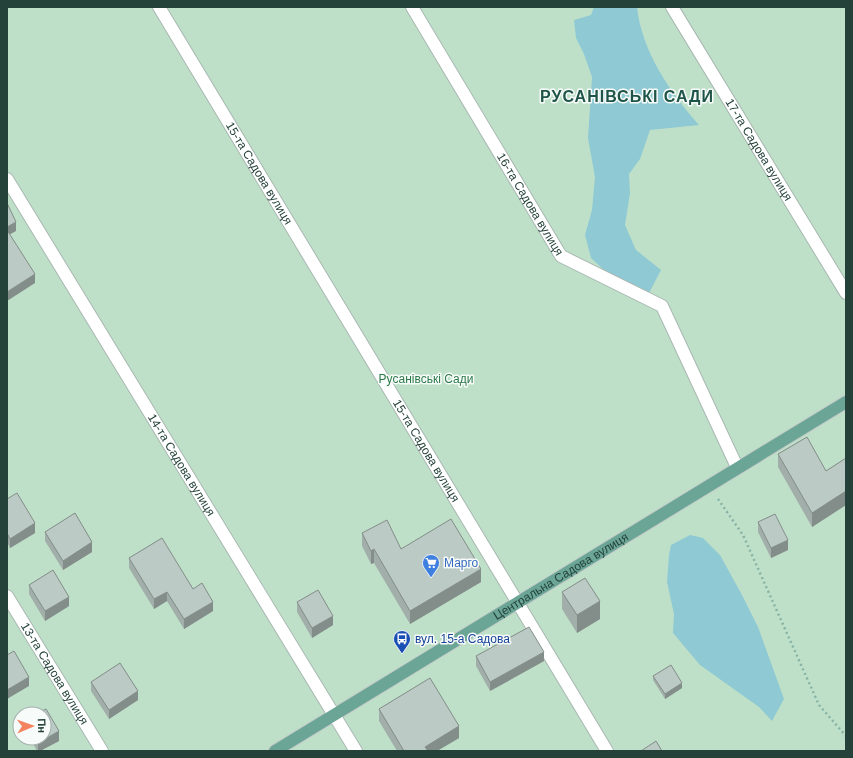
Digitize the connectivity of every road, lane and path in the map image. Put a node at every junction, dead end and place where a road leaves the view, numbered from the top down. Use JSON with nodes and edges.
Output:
{"nodes":[{"id":1,"x":159,"y":7,"type":"edge"},
{"id":2,"x":412,"y":7,"type":"edge"},
{"id":3,"x":672,"y":7,"type":"edge"},
{"id":4,"x":7,"y":179,"type":"edge"},
{"id":5,"x":846,"y":293,"type":"edge"},
{"id":6,"x":846,"y":402,"type":"edge"},
{"id":7,"x":737,"y":467,"type":"junction"},
{"id":8,"x":709,"y":485,"type":"junction"},
{"id":9,"x":7,"y":596,"type":"edge"},
{"id":10,"x":517,"y":602,"type":"junction"},
{"id":11,"x":334,"y":714,"type":"junction"},
{"id":12,"x":846,"y":736,"type":"edge"},
{"id":13,"x":102,"y":751,"type":"edge"},
{"id":14,"x":275,"y":751,"type":"edge"},
{"id":15,"x":356,"y":751,"type":"edge"},
{"id":16,"x":607,"y":751,"type":"edge"}],
"edges":[{"from":1,"to":10,"type":"street","name":"15-та Садова вулиця"},
{"from":2,"to":7,"type":"street","name":"16-та Садова вулиця"},
{"from":3,"to":5,"type":"street","name":"17-та Садова вулиця"},
{"from":4,"to":11,"type":"street","name":"14-та Садова вулиця"},
{"from":6,"to":7,"type":"main road","name":"Центральна Садова вулиця"},
{"from":7,"to":8,"type":"main road","name":"Центральна Садова вулиця"},
{"from":8,"to":10,"type":"main road","name":"Центральна Садова вулиця"},
{"from":8,"to":12,"type":"path"},
{"from":9,"to":13,"type":"street","name":"13-та Садова вулиця"},
{"from":10,"to":11,"type":"main road","name":"Центральна Садова вулиця"},
{"from":10,"to":16,"type":"street","name":"15-та Садова вулиця"},
{"from":11,"to":14,"type":"main road","name":"Центральна Садова вулиця"},
{"from":11,"to":15,"type":"street","name":"14-та Садова вулиця"}]}
